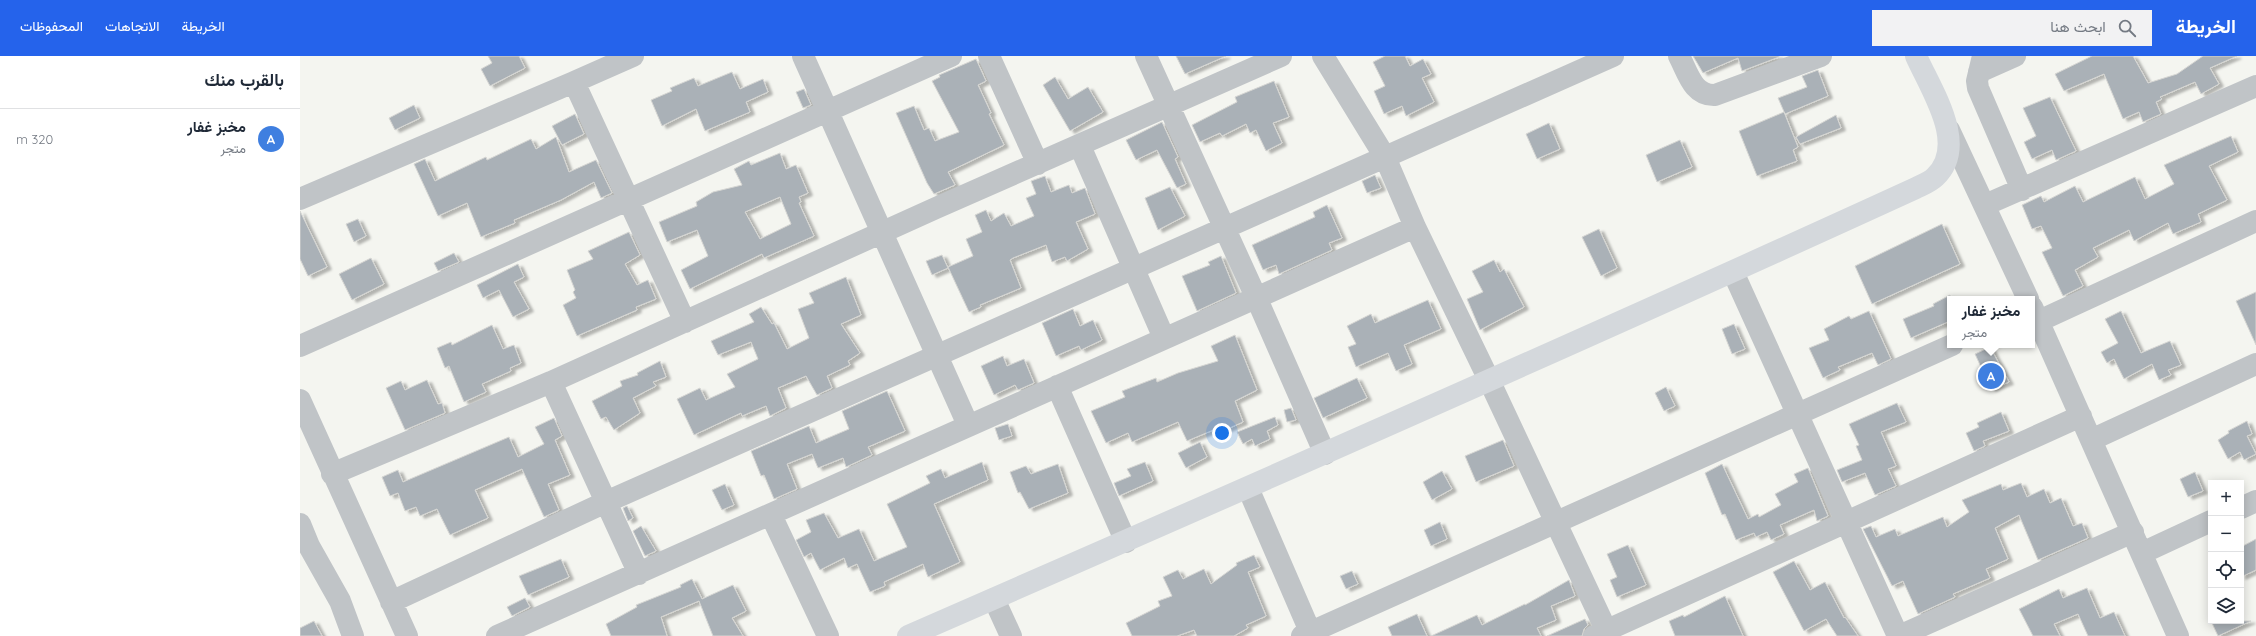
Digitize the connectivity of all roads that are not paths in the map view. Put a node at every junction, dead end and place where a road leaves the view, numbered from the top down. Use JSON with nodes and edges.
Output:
{"nodes":[{"id":1,"x":633,"y":56,"type":"edge"},
{"id":2,"x":803,"y":56,"type":"edge"},
{"id":3,"x":951,"y":56,"type":"edge"},
{"id":4,"x":989,"y":56,"type":"edge"},
{"id":5,"x":1146,"y":56,"type":"edge"},
{"id":6,"x":1282,"y":56,"type":"edge"},
{"id":7,"x":1323,"y":56,"type":"edge"},
{"id":8,"x":1613,"y":56,"type":"edge"},
{"id":9,"x":1679,"y":56,"type":"edge"},
{"id":10,"x":1821,"y":56,"type":"edge"},
{"id":11,"x":1916,"y":56,"type":"edge"},
{"id":12,"x":2016,"y":56,"type":"edge"},
{"id":13,"x":1981,"y":64,"type":"edge"},
{"id":14,"x":574,"y":82,"type":"junction"},
{"id":15,"x":2256,"y":86,"type":"edge"},
{"id":16,"x":1168,"y":107,"type":"junction"},
{"id":17,"x":827,"y":110,"type":"junction"},
{"id":18,"x":1949,"y":130,"type":"junction"},
{"id":19,"x":1080,"y":146,"type":"junction"},
{"id":20,"x":1385,"y":157,"type":"junction"},
{"id":21,"x":1038,"y":164,"type":"junction"},
{"id":22,"x":2022,"y":190,"type":"junction"},
{"id":23,"x":300,"y":199,"type":"edge"},
{"id":24,"x":627,"y":201,"type":"junction"},
{"id":25,"x":1985,"y":205,"type":"junction"},
{"id":26,"x":2256,"y":221,"type":"edge"},
{"id":27,"x":1415,"y":227,"type":"junction"},
{"id":28,"x":1225,"y":229,"type":"junction"},
{"id":29,"x":883,"y":233,"type":"junction"},
{"id":30,"x":1132,"y":268,"type":"junction"},
{"id":31,"x":1733,"y":272,"type":"junction"},
{"id":32,"x":2027,"y":296,"type":"edge"},
{"id":33,"x":1256,"y":297,"type":"junction"},
{"id":34,"x":2035,"y":311,"type":"edge"},
{"id":35,"x":2035,"y":313,"type":"edge"},
{"id":36,"x":685,"y":322,"type":"junction"},
{"id":37,"x":1164,"y":338,"type":"junction"},
{"id":38,"x":300,"y":346,"type":"edge"},
{"id":39,"x":1947,"y":347,"type":"edge"},
{"id":40,"x":937,"y":355,"type":"junction"},
{"id":41,"x":2256,"y":364,"type":"edge"},
{"id":42,"x":1489,"y":380,"type":"junction"},
{"id":43,"x":551,"y":382,"type":"junction"},
{"id":44,"x":1057,"y":386,"type":"junction"},
{"id":45,"x":300,"y":400,"type":"edge"},
{"id":46,"x":1798,"y":415,"type":"junction"},
{"id":47,"x":2081,"y":416,"type":"junction"},
{"id":48,"x":968,"y":425,"type":"junction"},
{"id":49,"x":308,"y":434,"type":"edge"},
{"id":50,"x":2091,"y":440,"type":"junction"},
{"id":51,"x":1325,"y":454,"type":"junction"},
{"id":52,"x":332,"y":474,"type":"junction"},
{"id":53,"x":1248,"y":488,"type":"junction"},
{"id":54,"x":2256,"y":501,"type":"edge"},
{"id":55,"x":606,"y":502,"type":"junction"},
{"id":56,"x":2244,"y":507,"type":"edge"},
{"id":57,"x":771,"y":515,"type":"junction"},
{"id":58,"x":1848,"y":522,"type":"junction"},
{"id":59,"x":2208,"y":522,"type":"edge"},
{"id":60,"x":300,"y":524,"type":"edge"},
{"id":61,"x":1556,"y":524,"type":"junction"},
{"id":62,"x":2133,"y":532,"type":"junction"},
{"id":63,"x":1126,"y":542,"type":"junction"},
{"id":64,"x":304,"y":548,"type":"edge"},
{"id":65,"x":2142,"y":553,"type":"junction"},
{"id":66,"x":638,"y":574,"type":"junction"},
{"id":67,"x":994,"y":599,"type":"junction"},
{"id":68,"x":391,"y":602,"type":"junction"},
{"id":69,"x":1603,"y":634,"type":"edge"},
{"id":70,"x":1308,"y":635,"type":"edge"},
{"id":71,"x":353,"y":636,"type":"edge"},
{"id":72,"x":407,"y":636,"type":"edge"},
{"id":73,"x":497,"y":636,"type":"edge"},
{"id":74,"x":828,"y":636,"type":"edge"},
{"id":75,"x":908,"y":636,"type":"edge"},
{"id":76,"x":1011,"y":636,"type":"edge"},
{"id":77,"x":1899,"y":636,"type":"edge"},
{"id":78,"x":2178,"y":636,"type":"edge"}],
"edges":[{"from":1,"to":14,"type":"street"},
{"from":2,"to":17,"type":"street"},
{"from":3,"to":17,"type":"street"},
{"from":4,"to":21,"type":"street"},
{"from":5,"to":16,"type":"street"},
{"from":6,"to":16,"type":"street"},
{"from":7,"to":20,"type":"street"},
{"from":8,"to":20,"type":"street"},
{"from":9,"to":10,"type":"street"},
{"from":11,"to":18,"type":"main road"},
{"from":12,"to":13,"type":"street"},
{"from":13,"to":22,"type":"street"},
{"from":14,"to":23,"type":"street"},
{"from":14,"to":24,"type":"street"},
{"from":15,"to":22,"type":"street"},
{"from":16,"to":19,"type":"street"},
{"from":16,"to":28,"type":"street"},
{"from":17,"to":24,"type":"street"},
{"from":17,"to":29,"type":"street"},
{"from":18,"to":25,"type":"street"},
{"from":18,"to":31,"type":"main road"},
{"from":19,"to":21,"type":"street"},
{"from":19,"to":30,"type":"street"},
{"from":20,"to":27,"type":"street"},
{"from":20,"to":28,"type":"street"},
{"from":21,"to":29,"type":"street"},
{"from":22,"to":25,"type":"street"},
{"from":24,"to":36,"type":"street"},
{"from":24,"to":38,"type":"street"},
{"from":25,"to":32,"type":"street"},
{"from":26,"to":34,"type":"street"},
{"from":27,"to":33,"type":"street"},
{"from":27,"to":42,"type":"street"},
{"from":28,"to":30,"type":"street"},
{"from":28,"to":33,"type":"street"},
{"from":29,"to":36,"type":"street"},
{"from":29,"to":40,"type":"street"},
{"from":30,"to":37,"type":"street"},
{"from":30,"to":40,"type":"street"},
{"from":31,"to":42,"type":"main road"},
{"from":31,"to":46,"type":"street"},
{"from":33,"to":37,"type":"street"},
{"from":33,"to":51,"type":"street"},
{"from":35,"to":47,"type":"street"},
{"from":36,"to":43,"type":"street"},
{"from":37,"to":44,"type":"street"},
{"from":39,"to":46,"type":"street"},
{"from":40,"to":48,"type":"street"},
{"from":40,"to":55,"type":"street"},
{"from":41,"to":50,"type":"street"},
{"from":42,"to":51,"type":"main road"},
{"from":42,"to":61,"type":"street"},
{"from":43,"to":52,"type":"street"},
{"from":43,"to":55,"type":"street"},
{"from":44,"to":48,"type":"street"},
{"from":44,"to":63,"type":"street"},
{"from":45,"to":49,"type":"street"},
{"from":46,"to":58,"type":"street"},
{"from":46,"to":61,"type":"street"},
{"from":47,"to":50,"type":"street"},
{"from":47,"to":58,"type":"street"},
{"from":48,"to":57,"type":"street"},
{"from":49,"to":52,"type":"street"},
{"from":50,"to":62,"type":"street"},
{"from":51,"to":53,"type":"main road"},
{"from":52,"to":68,"type":"street"},
{"from":53,"to":63,"type":"main road"},
{"from":53,"to":70,"type":"street"},
{"from":54,"to":56,"type":"street"},
{"from":55,"to":66,"type":"street"},
{"from":55,"to":68,"type":"street"},
{"from":57,"to":66,"type":"street"},
{"from":57,"to":74,"type":"street"},
{"from":58,"to":69,"type":"street"},
{"from":58,"to":77,"type":"street"},
{"from":59,"to":65,"type":"street"},
{"from":60,"to":64,"type":"street"},
{"from":61,"to":69,"type":"street"},
{"from":61,"to":70,"type":"street"},
{"from":62,"to":65,"type":"street"},
{"from":62,"to":77,"type":"street"},
{"from":63,"to":67,"type":"main road"},
{"from":64,"to":71,"type":"street"},
{"from":65,"to":78,"type":"street"},
{"from":66,"to":73,"type":"street"},
{"from":67,"to":75,"type":"main road"},
{"from":67,"to":76,"type":"street"},
{"from":68,"to":72,"type":"street"}]}
